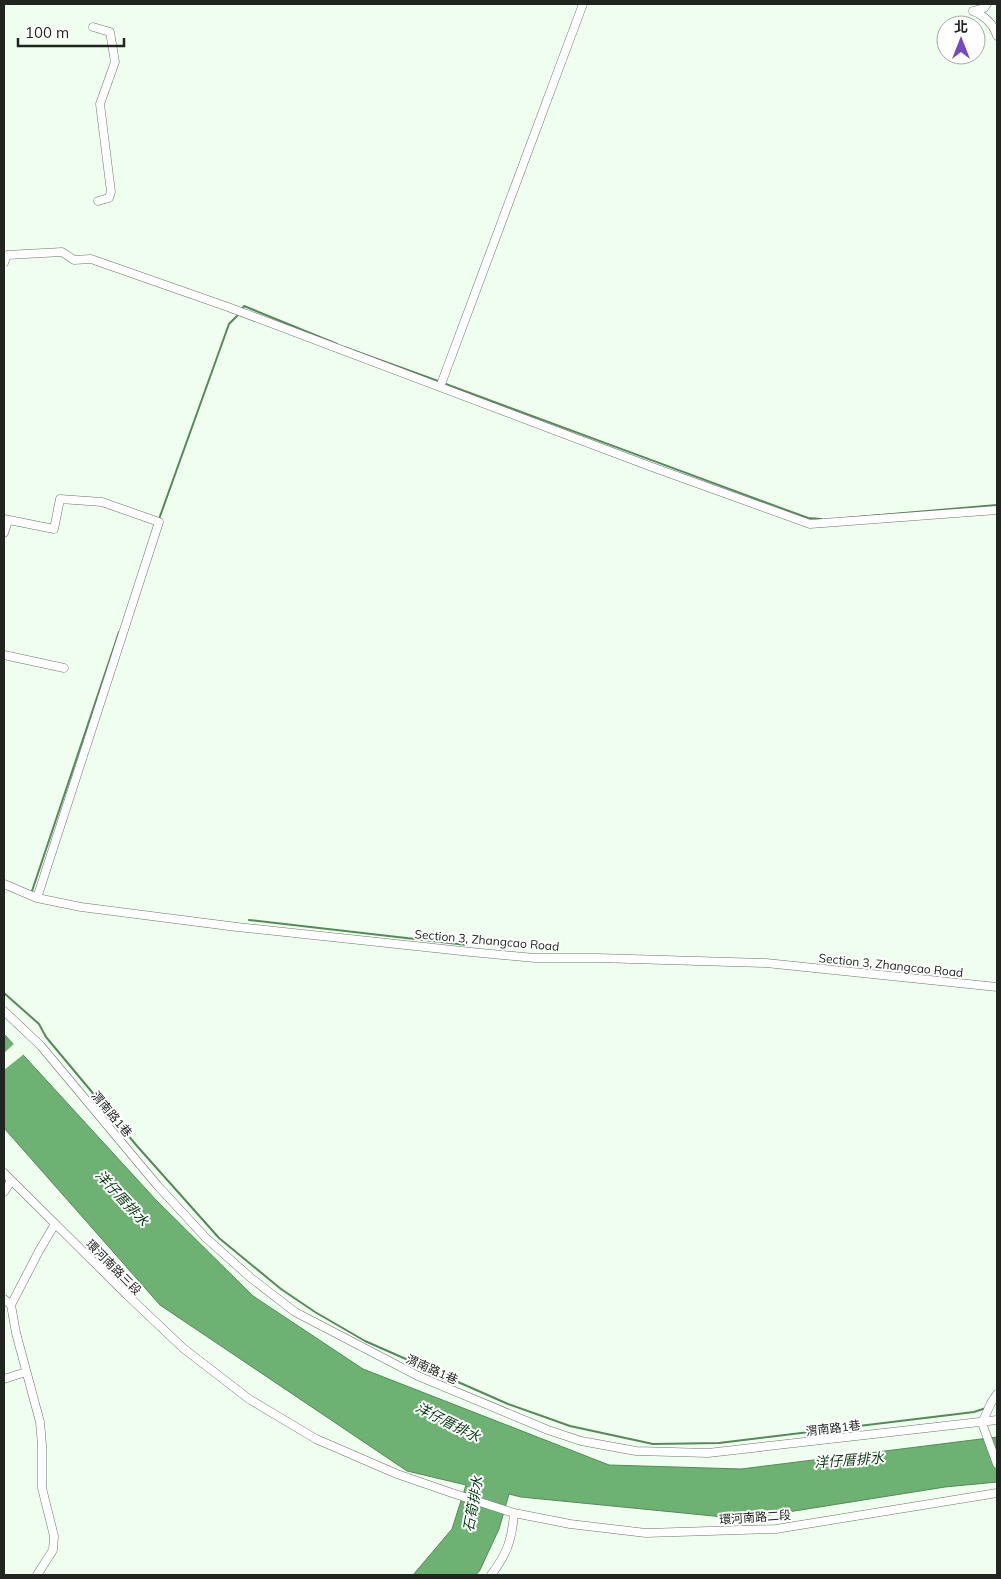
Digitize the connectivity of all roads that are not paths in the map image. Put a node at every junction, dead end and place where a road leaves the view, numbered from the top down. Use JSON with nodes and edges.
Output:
{"nodes":[{"id":1,"x":583,"y":4,"type":"edge"},
{"id":2,"x":987,"y":4,"type":"edge"},
{"id":3,"x":93,"y":28,"type":"dead end"},
{"id":4,"x":997,"y":36,"type":"edge"},
{"id":5,"x":98,"y":201,"type":"dead end"},
{"id":6,"x":5,"y":258,"type":"edge"},
{"id":7,"x":440,"y":387,"type":"junction"},
{"id":8,"x":997,"y":510,"type":"edge"},
{"id":9,"x":6,"y":520,"type":"edge"},
{"id":10,"x":4,"y":533,"type":"edge"},
{"id":11,"x":4,"y":655,"type":"edge"},
{"id":12,"x":64,"y":668,"type":"dead end"},
{"id":13,"x":4,"y":884,"type":"edge"},
{"id":14,"x":37,"y":898,"type":"junction"},
{"id":15,"x":997,"y":987,"type":"edge"},
{"id":16,"x":4,"y":1011,"type":"edge"},
{"id":17,"x":4,"y":1174,"type":"edge"},
{"id":18,"x":11,"y":1181,"type":"junction"},
{"id":19,"x":4,"y":1192,"type":"edge"},
{"id":20,"x":55,"y":1224,"type":"junction"},
{"id":21,"x":4,"y":1299,"type":"edge"},
{"id":22,"x":11,"y":1305,"type":"junction"},
{"id":23,"x":26,"y":1372,"type":"junction"},
{"id":24,"x":4,"y":1379,"type":"edge"},
{"id":25,"x":997,"y":1394,"type":"edge"},
{"id":26,"x":997,"y":1420,"type":"edge"},
{"id":27,"x":982,"y":1423,"type":"junction"},
{"id":28,"x":997,"y":1464,"type":"edge"},
{"id":29,"x":452,"y":1493,"type":"joint"},
{"id":30,"x":997,"y":1493,"type":"edge"},
{"id":31,"x":514,"y":1513,"type":"junction"},
{"id":32,"x":38,"y":1575,"type":"edge"},
{"id":33,"x":491,"y":1575,"type":"edge"}],
"edges":[{"from":1,"to":7,"type":"street"},
{"from":2,"to":4,"type":"street"},
{"from":3,"to":5,"type":"street"},
{"from":6,"to":7,"type":"street"},
{"from":7,"to":8,"type":"street"},
{"from":9,"to":10,"type":"street"},
{"from":9,"to":14,"type":"street"},
{"from":11,"to":12,"type":"street"},
{"from":13,"to":14,"type":"street","name":"Section 3, Zhangcao Road"},
{"from":14,"to":15,"type":"street","name":"Section 3, Zhangcao Road"},
{"from":16,"to":27,"type":"street","name":"渭南路1巷"},
{"from":17,"to":18,"type":"street","name":"環河南路三段"},
{"from":18,"to":19,"type":"street"},
{"from":18,"to":20,"type":"street","name":"環河南路三段"},
{"from":20,"to":22,"type":"street"},
{"from":20,"to":29,"type":"street","name":"環河南路三段"},
{"from":21,"to":22,"type":"street"},
{"from":22,"to":23,"type":"street"},
{"from":23,"to":24,"type":"street"},
{"from":23,"to":32,"type":"street"},
{"from":25,"to":27,"type":"street"},
{"from":26,"to":27,"type":"street","name":"渭南路1巷"},
{"from":27,"to":28,"type":"street"},
{"from":29,"to":31,"type":"street","name":"環河南路二段"},
{"from":30,"to":31,"type":"street","name":"環河南路二段"},
{"from":31,"to":33,"type":"street"}]}
